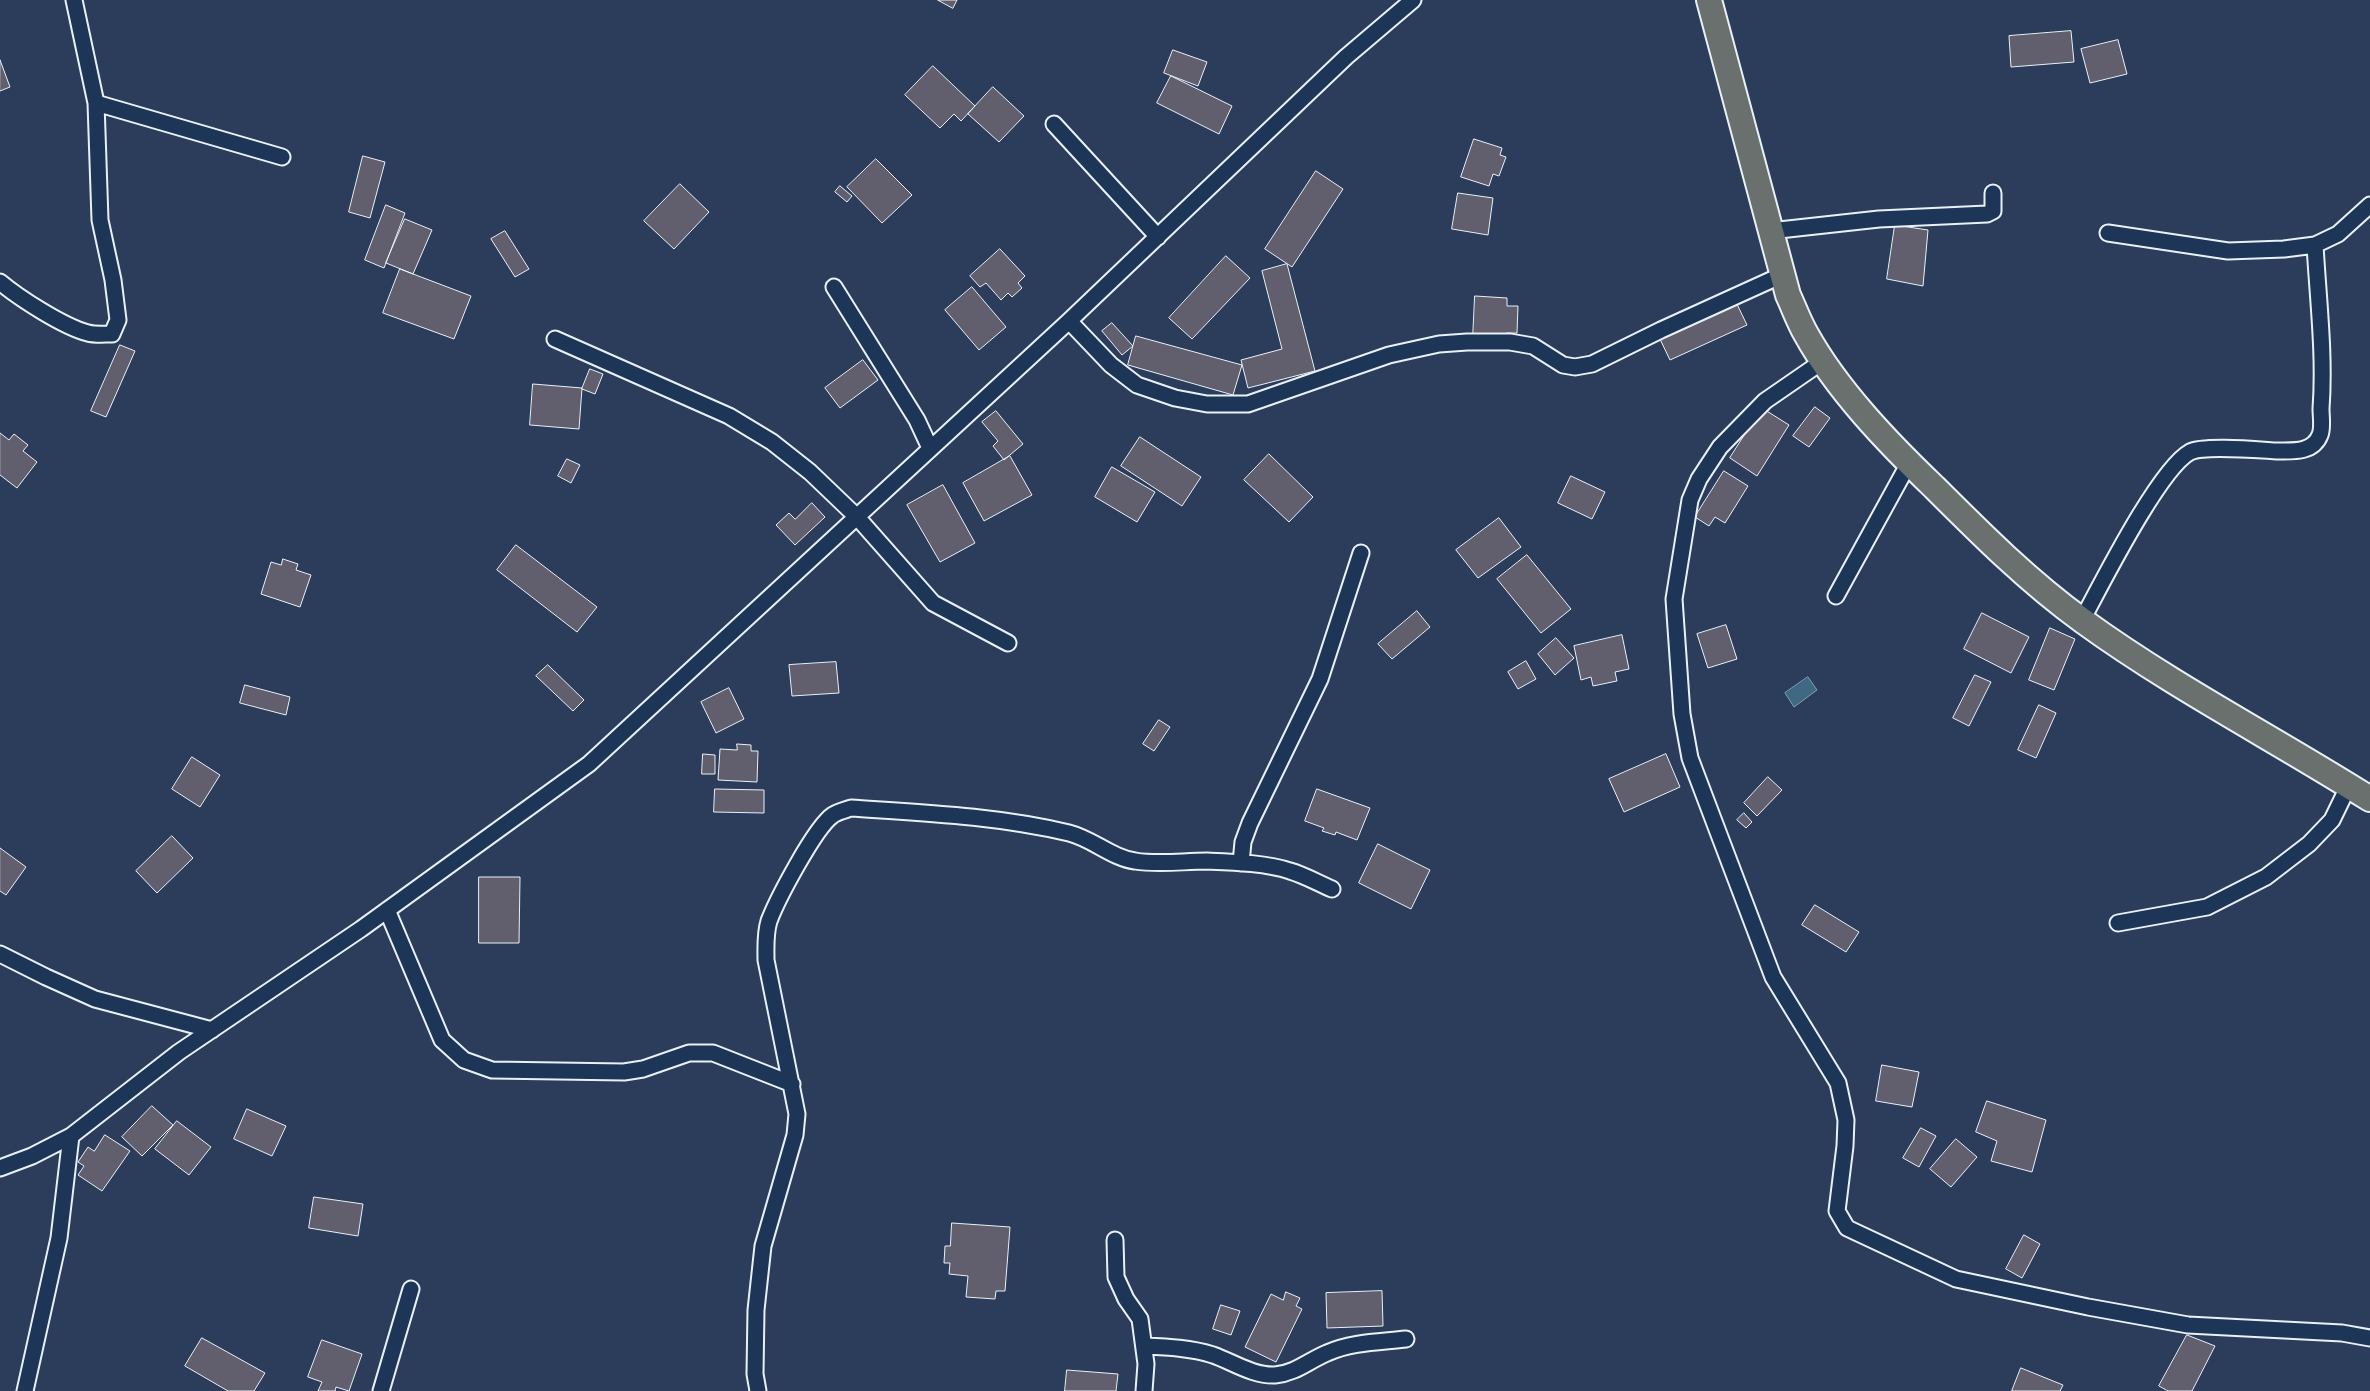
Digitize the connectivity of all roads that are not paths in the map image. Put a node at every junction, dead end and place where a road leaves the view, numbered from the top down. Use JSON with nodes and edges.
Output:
{"nodes":[{"id":1,"x":74,"y":0,"type":"edge"},
{"id":2,"x":1413,"y":0,"type":"edge"},
{"id":3,"x":1709,"y":0,"type":"edge"},
{"id":4,"x":96,"y":103,"type":"junction"},
{"id":5,"x":1054,"y":124,"type":"dead end"},
{"id":6,"x":282,"y":157,"type":"dead end"},
{"id":7,"x":1993,"y":194,"type":"dead end"},
{"id":8,"x":2370,"y":205,"type":"edge"},
{"id":9,"x":1770,"y":231,"type":"junction"},
{"id":10,"x":2108,"y":233,"type":"dead end"},
{"id":11,"x":1158,"y":237,"type":"junction"},
{"id":12,"x":2315,"y":245,"type":"junction"},
{"id":13,"x":1782,"y":275,"type":"junction"},
{"id":14,"x":0,"y":282,"type":"edge"},
{"id":15,"x":834,"y":287,"type":"dead end"},
{"id":16,"x":1069,"y":322,"type":"junction"},
{"id":17,"x":555,"y":339,"type":"dead end"},
{"id":18,"x":1823,"y":361,"type":"junction"},
{"id":19,"x":930,"y":448,"type":"junction"},
{"id":20,"x":1908,"y":463,"type":"junction"},
{"id":21,"x":857,"y":517,"type":"junction"},
{"id":22,"x":1360,"y":553,"type":"dead end"},
{"id":23,"x":1836,"y":596,"type":"dead end"},
{"id":24,"x":2082,"y":620,"type":"junction"},
{"id":25,"x":1008,"y":643,"type":"dead end"},
{"id":26,"x":2349,"y":785,"type":"junction"},
{"id":27,"x":2370,"y":799,"type":"edge"},
{"id":28,"x":1241,"y":863,"type":"junction"},
{"id":29,"x":1332,"y":889,"type":"dead end"},
{"id":30,"x":387,"y":910,"type":"junction"},
{"id":31,"x":2118,"y":923,"type":"dead end"},
{"id":32,"x":0,"y":954,"type":"edge"},
{"id":33,"x":212,"y":1030,"type":"junction"},
{"id":34,"x":792,"y":1084,"type":"junction"},
{"id":35,"x":71,"y":1136,"type":"junction"},
{"id":36,"x":0,"y":1168,"type":"edge"},
{"id":37,"x":1115,"y":1240,"type":"dead end"},
{"id":38,"x":411,"y":1288,"type":"dead end"},
{"id":39,"x":2370,"y":1338,"type":"edge"},
{"id":40,"x":1406,"y":1339,"type":"dead end"},
{"id":41,"x":1145,"y":1346,"type":"junction"},
{"id":42,"x":25,"y":1391,"type":"edge"},
{"id":43,"x":381,"y":1391,"type":"edge"},
{"id":44,"x":758,"y":1391,"type":"edge"},
{"id":45,"x":1144,"y":1391,"type":"edge"}],
"edges":[{"from":1,"to":4,"type":"street"},
{"from":2,"to":11,"type":"street"},
{"from":3,"to":9,"type":"main road"},
{"from":4,"to":6,"type":"street"},
{"from":4,"to":14,"type":"street"},
{"from":5,"to":11,"type":"street"},
{"from":7,"to":9,"type":"street"},
{"from":8,"to":12,"type":"street"},
{"from":9,"to":13,"type":"main road"},
{"from":10,"to":12,"type":"street"},
{"from":11,"to":16,"type":"street"},
{"from":12,"to":24,"type":"street"},
{"from":13,"to":16,"type":"street"},
{"from":13,"to":18,"type":"main road"},
{"from":15,"to":19,"type":"street"},
{"from":16,"to":19,"type":"street"},
{"from":17,"to":21,"type":"street"},
{"from":18,"to":20,"type":"main road"},
{"from":18,"to":39,"type":"street"},
{"from":19,"to":21,"type":"street"},
{"from":20,"to":23,"type":"street"},
{"from":20,"to":24,"type":"main road"},
{"from":21,"to":25,"type":"street"},
{"from":21,"to":30,"type":"street"},
{"from":22,"to":28,"type":"street"},
{"from":24,"to":26,"type":"main road"},
{"from":26,"to":27,"type":"main road"},
{"from":26,"to":31,"type":"street"},
{"from":28,"to":29,"type":"street"},
{"from":28,"to":34,"type":"street"},
{"from":30,"to":33,"type":"street"},
{"from":30,"to":34,"type":"street"},
{"from":32,"to":33,"type":"street"},
{"from":33,"to":35,"type":"street"},
{"from":34,"to":44,"type":"street"},
{"from":35,"to":36,"type":"street"},
{"from":35,"to":42,"type":"street"},
{"from":37,"to":41,"type":"street"},
{"from":38,"to":43,"type":"street"},
{"from":40,"to":41,"type":"street"},
{"from":41,"to":45,"type":"street"}]}
